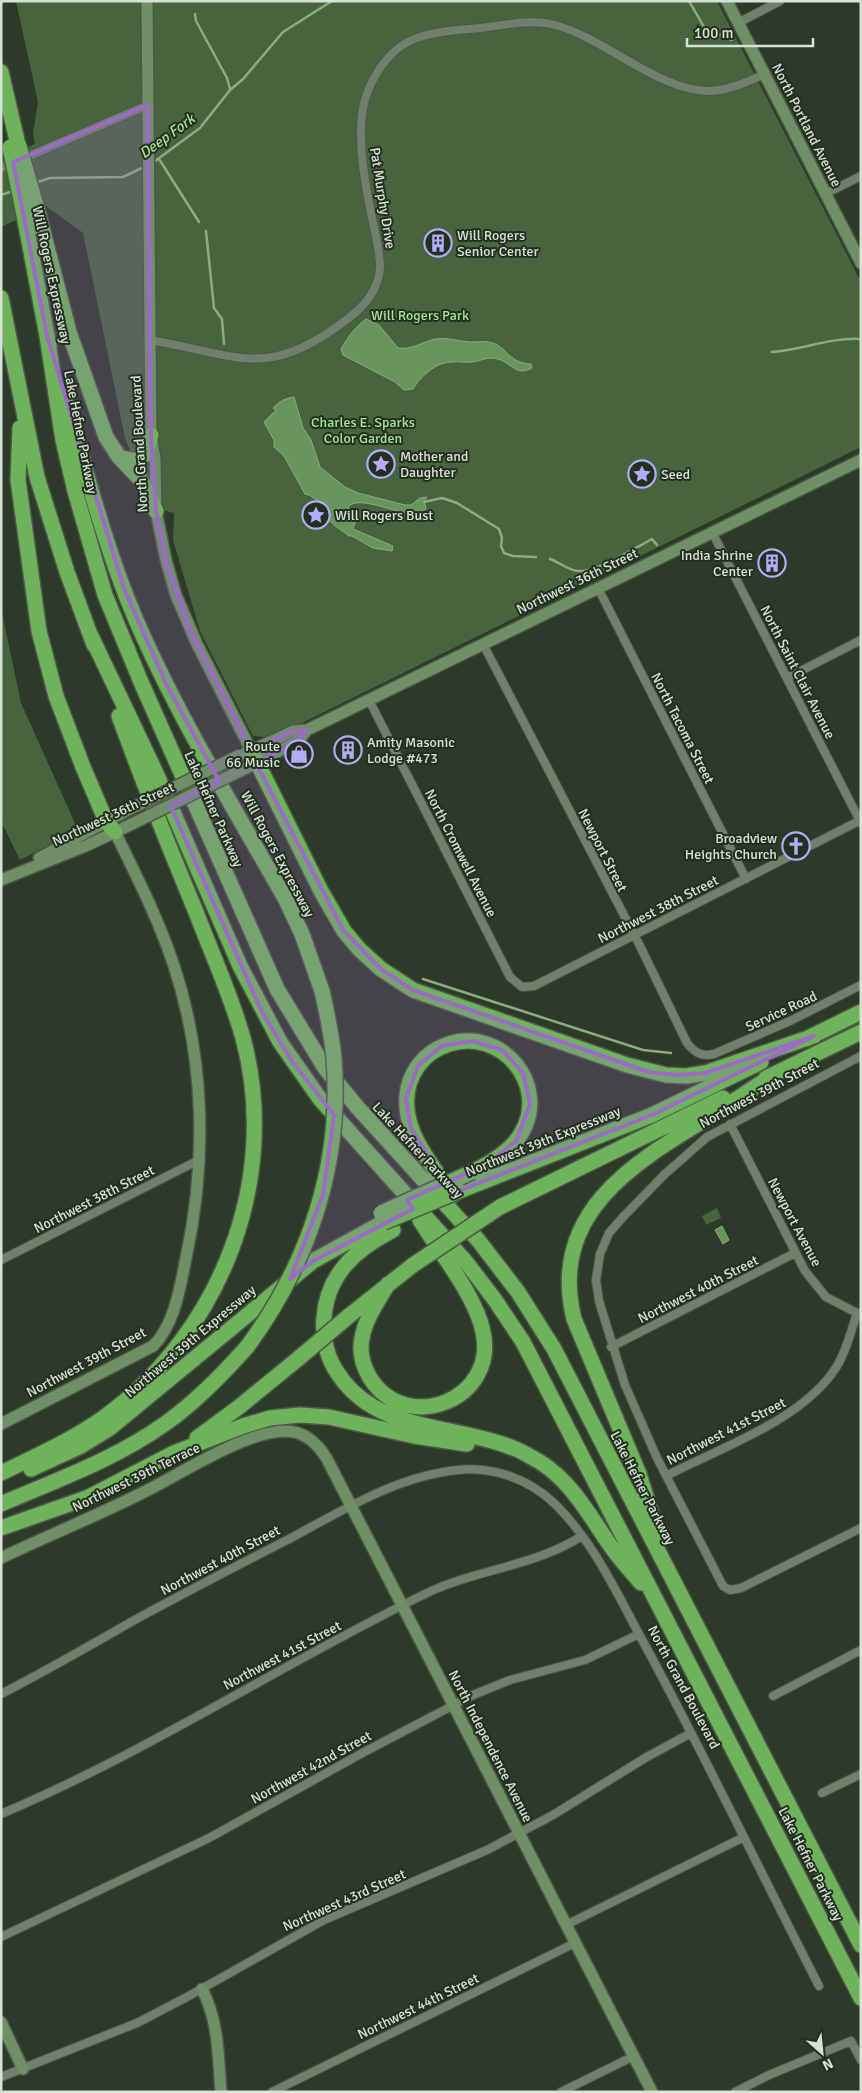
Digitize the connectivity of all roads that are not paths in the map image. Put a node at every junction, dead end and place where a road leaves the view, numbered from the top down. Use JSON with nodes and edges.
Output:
{"nodes":[{"id":1,"x":147,"y":1,"type":"edge"},
{"id":2,"x":727,"y":1,"type":"edge"},
{"id":3,"x":780,"y":1,"type":"edge"},
{"id":4,"x":738,"y":23,"type":"junction"},
{"id":5,"x":1,"y":72,"type":"edge"},
{"id":6,"x":764,"y":74,"type":"junction"},
{"id":7,"x":1,"y":97,"type":"edge"},
{"id":8,"x":148,"y":104,"type":"junction"},
{"id":9,"x":14,"y":146,"type":"junction"},
{"id":10,"x":1,"y":168,"type":"edge"},
{"id":11,"x":861,"y":176,"type":"edge"},
{"id":12,"x":825,"y":194,"type":"junction"},
{"id":13,"x":29,"y":208,"type":"junction"},
{"id":14,"x":861,"y":263,"type":"edge"},
{"id":15,"x":1,"y":298,"type":"edge"},
{"id":16,"x":47,"y":336,"type":"junction"},
{"id":17,"x":150,"y":340,"type":"junction"},
{"id":18,"x":21,"y":404,"type":"junction"},
{"id":19,"x":151,"y":435,"type":"junction"},
{"id":20,"x":119,"y":457,"type":"junction"},
{"id":21,"x":861,"y":460,"type":"edge"},
{"id":22,"x":156,"y":510,"type":"junction"},
{"id":23,"x":712,"y":532,"type":"junction"},
{"id":24,"x":598,"y":588,"type":"junction"},
{"id":25,"x":91,"y":636,"type":"junction"},
{"id":26,"x":861,"y":640,"type":"edge"},
{"id":27,"x":483,"y":644,"type":"junction"},
{"id":28,"x":787,"y":678,"type":"junction"},
{"id":29,"x":369,"y":700,"type":"junction"},
{"id":30,"x":249,"y":759,"type":"junction"},
{"id":31,"x":860,"y":822,"type":"edge"},
{"id":32,"x":110,"y":826,"type":"junction"},
{"id":33,"x":4,"y":878,"type":"edge"},
{"id":34,"x":746,"y":879,"type":"junction"},
{"id":35,"x":634,"y":936,"type":"junction"},
{"id":36,"x":861,"y":985,"type":"edge"},
{"id":37,"x":521,"y":987,"type":"joint"},
{"id":38,"x":861,"y":1012,"type":"edge"},
{"id":39,"x":861,"y":1032,"type":"edge"},
{"id":40,"x":814,"y":1036,"type":"junction"},
{"id":41,"x":710,"y":1056,"type":"joint"},
{"id":42,"x":861,"y":1056,"type":"edge"},
{"id":43,"x":775,"y":1074,"type":"junction"},
{"id":44,"x":730,"y":1124,"type":"junction"},
{"id":45,"x":199,"y":1160,"type":"junction"},
{"id":46,"x":477,"y":1177,"type":"junction"},
{"id":47,"x":399,"y":1187,"type":"junction"},
{"id":48,"x":386,"y":1221,"type":"junction"},
{"id":49,"x":478,"y":1240,"type":"junction"},
{"id":50,"x":795,"y":1254,"type":"junction"},
{"id":51,"x":1,"y":1260,"type":"edge"},
{"id":52,"x":388,"y":1284,"type":"junction"},
{"id":53,"x":859,"y":1313,"type":"edge"},
{"id":54,"x":611,"y":1346,"type":"junction"},
{"id":55,"x":1,"y":1424,"type":"edge"},
{"id":56,"x":287,"y":1431,"type":"joint"},
{"id":57,"x":174,"y":1453,"type":"junction"},
{"id":58,"x":532,"y":1458,"type":"junction"},
{"id":59,"x":459,"y":1470,"type":"joint"},
{"id":60,"x":1,"y":1473,"type":"edge"},
{"id":61,"x":666,"y":1476,"type":"junction"},
{"id":62,"x":1,"y":1480,"type":"edge"},
{"id":63,"x":1,"y":1504,"type":"edge"},
{"id":64,"x":351,"y":1506,"type":"junction"},
{"id":65,"x":1,"y":1528,"type":"edge"},
{"id":66,"x":861,"y":1528,"type":"edge"},
{"id":67,"x":582,"y":1536,"type":"junction"},
{"id":68,"x":1,"y":1558,"type":"edge"},
{"id":69,"x":672,"y":1581,"type":"junction"},
{"id":70,"x":659,"y":1605,"type":"junction"},
{"id":71,"x":402,"y":1606,"type":"junction"},
{"id":72,"x":639,"y":1634,"type":"junction"},
{"id":73,"x":861,"y":1650,"type":"edge"},
{"id":74,"x":1,"y":1694,"type":"edge"},
{"id":75,"x":773,"y":1696,"type":"dead end"},
{"id":76,"x":453,"y":1705,"type":"junction"},
{"id":77,"x":691,"y":1733,"type":"junction"},
{"id":78,"x":861,"y":1774,"type":"edge"},
{"id":79,"x":822,"y":1794,"type":"dead end"},
{"id":80,"x":1,"y":1814,"type":"edge"},
{"id":81,"x":519,"y":1834,"type":"junction"},
{"id":82,"x":744,"y":1837,"type":"junction"},
{"id":83,"x":566,"y":1925,"type":"junction"},
{"id":84,"x":1,"y":1937,"type":"edge"},
{"id":85,"x":575,"y":1943,"type":"junction"},
{"id":86,"x":861,"y":1945,"type":"edge"},
{"id":87,"x":819,"y":1986,"type":"dead end"},
{"id":88,"x":202,"y":1989,"type":"junction"},
{"id":89,"x":861,"y":1998,"type":"edge"},
{"id":90,"x":1,"y":2022,"type":"edge"},
{"id":91,"x":634,"y":2056,"type":"junction"},
{"id":92,"x":861,"y":2060,"type":"edge"},
{"id":93,"x":23,"y":2069,"type":"junction"},
{"id":94,"x":1,"y":2077,"type":"edge"},
{"id":95,"x":221,"y":2092,"type":"edge"},
{"id":96,"x":272,"y":2092,"type":"edge"},
{"id":97,"x":561,"y":2092,"type":"edge"},
{"id":98,"x":652,"y":2092,"type":"edge"},
{"id":99,"x":735,"y":2092,"type":"edge"}],
"edges":[{"from":1,"to":8,"type":"main road","name":"North Grand Boulevard"},
{"from":2,"to":4,"type":"main road","name":"North Portland Avenue"},
{"from":3,"to":4,"type":"street"},
{"from":4,"to":6,"type":"main road","name":"North Portland Avenue"},
{"from":5,"to":9,"type":"highway"},
{"from":6,"to":12,"type":"main road","name":"North Portland Avenue"},
{"from":6,"to":17,"type":"street","name":"Pat Murphy Drive"},
{"from":7,"to":9,"type":"highway","name":"Will Rogers Expressway"},
{"from":8,"to":10,"type":"street"},
{"from":8,"to":17,"type":"main road","name":"North Grand Boulevard"},
{"from":9,"to":13,"type":"highway","name":"Will Rogers Expressway","bridge":true},
{"from":11,"to":12,"type":"street"},
{"from":12,"to":14,"type":"main road","name":"North Portland Avenue"},
{"from":13,"to":16,"type":"highway","name":"Will Rogers Expressway"},
{"from":13,"to":20,"type":"highway"},
{"from":15,"to":18,"type":"highway"},
{"from":16,"to":49,"type":"highway","name":"Lake Hefner Parkway"},
{"from":16,"to":63,"type":"highway","name":"Will Rogers Expressway","bridge":true},
{"from":17,"to":19,"type":"main road","name":"North Grand Boulevard"},
{"from":18,"to":25,"type":"highway"},
{"from":18,"to":32,"type":"highway"},
{"from":19,"to":20,"type":"highway"},
{"from":19,"to":22,"type":"main road","name":"North Grand Boulevard"},
{"from":20,"to":22,"type":"highway"},
{"from":21,"to":23,"type":"main road","name":"Northwest 36th Street"},
{"from":22,"to":30,"type":"main road","name":"North Grand Boulevard"},
{"from":23,"to":24,"type":"main road","name":"Northwest 36th Street"},
{"from":23,"to":28,"type":"street","name":"North Saint Clair Avenue"},
{"from":24,"to":27,"type":"main road","name":"Northwest 36th Street"},
{"from":24,"to":34,"type":"street","name":"North Tacoma Street"},
{"from":25,"to":47,"type":"highway","name":"Lake Hefner Parkway"},
{"from":25,"to":60,"type":"highway"},
{"from":26,"to":28,"type":"street"},
{"from":27,"to":29,"type":"main road","name":"Northwest 36th Street"},
{"from":27,"to":35,"type":"street","name":"Newport Street"},
{"from":28,"to":31,"type":"street","name":"North Saint Clair Avenue"},
{"from":29,"to":30,"type":"main road","name":"Northwest 36th Street"},
{"from":29,"to":37,"type":"street","name":"North Cromwell Avenue"},
{"from":30,"to":32,"type":"main road","name":"Northwest 36th Street","bridge":true},
{"from":30,"to":32,"type":"main road","name":"Northwest 36th Street","bridge":true},
{"from":30,"to":40,"type":"highway"},
{"from":31,"to":34,"type":"street","name":"Northwest 38th Street"},
{"from":32,"to":33,"type":"main road","name":"Northwest 36th Street"},
{"from":32,"to":45,"type":"main road"},
{"from":34,"to":35,"type":"street","name":"Northwest 38th Street"},
{"from":35,"to":37,"type":"street","name":"Northwest 38th Street"},
{"from":35,"to":41,"type":"street","name":"Newport Street"},
{"from":36,"to":41,"type":"street","name":"Service Road"},
{"from":38,"to":40,"type":"highway","name":"Northwest 39th Expressway"},
{"from":39,"to":43,"type":"highway"},
{"from":40,"to":46,"type":"highway","name":"Northwest 39th Expressway"},
{"from":42,"to":44,"type":"street","name":"Northwest 39th Street"},
{"from":43,"to":52,"type":"highway","bridge":true},
{"from":43,"to":69,"type":"highway"},
{"from":44,"to":50,"type":"street","name":"Newport Avenue"},
{"from":44,"to":54,"type":"street","name":"Northwest 39th Street"},
{"from":45,"to":51,"type":"street","name":"Northwest 38th Street"},
{"from":45,"to":55,"type":"main road","name":"Northwest 39th Street"},
{"from":46,"to":48,"type":"highway","bridge":true},
{"from":46,"to":48,"type":"highway","name":"Northwest 39th Expressway","bridge":true},
{"from":46,"to":49,"type":"highway"},
{"from":47,"to":52,"type":"highway"},
{"from":47,"to":70,"type":"highway","name":"Lake Hefner Parkway"},
{"from":48,"to":58,"type":"highway"},
{"from":48,"to":62,"type":"highway","name":"Northwest 39th Expressway"},
{"from":49,"to":69,"type":"highway","name":"Lake Hefner Parkway"},
{"from":50,"to":53,"type":"street","name":"Newport Avenue"},
{"from":50,"to":54,"type":"street","name":"Northwest 40th Street"},
{"from":52,"to":57,"type":"highway","bridge":true},
{"from":53,"to":61,"type":"street","name":"Northwest 41st Street"},
{"from":54,"to":61,"type":"street"},
{"from":56,"to":64,"type":"main road","name":"North Independence Avenue"},
{"from":56,"to":68,"type":"main road","name":"Northwest 39th Terrace"},
{"from":57,"to":58,"type":"highway"},
{"from":57,"to":65,"type":"highway"},
{"from":58,"to":70,"type":"highway"},
{"from":59,"to":64,"type":"street","name":"Northwest 40th Street"},
{"from":59,"to":67,"type":"street","name":"North Grand Boulevard"},
{"from":61,"to":66,"type":"street"},
{"from":64,"to":71,"type":"main road","name":"North Independence Avenue"},
{"from":64,"to":74,"type":"street","name":"Northwest 40th Street"},
{"from":67,"to":71,"type":"street","name":"Northwest 41st Street"},
{"from":67,"to":72,"type":"street","name":"North Grand Boulevard"},
{"from":69,"to":86,"type":"highway","name":"Lake Hefner Parkway"},
{"from":70,"to":89,"type":"highway","name":"Lake Hefner Parkway"},
{"from":71,"to":76,"type":"main road","name":"North Independence Avenue"},
{"from":71,"to":80,"type":"street","name":"Northwest 41st Street"},
{"from":72,"to":76,"type":"street","name":"Northwest 42nd Street"},
{"from":72,"to":77,"type":"street","name":"North Grand Boulevard"},
{"from":73,"to":75,"type":"street"},
{"from":76,"to":81,"type":"main road","name":"North Independence Avenue"},
{"from":76,"to":84,"type":"street","name":"Northwest 42nd Street"},
{"from":77,"to":81,"type":"street","name":"Northwest 43rd Street"},
{"from":77,"to":82,"type":"street","name":"North Grand Boulevard"},
{"from":78,"to":79,"type":"street"},
{"from":81,"to":83,"type":"main road","name":"North Independence Avenue"},
{"from":81,"to":88,"type":"street","name":"Northwest 43rd Street"},
{"from":82,"to":83,"type":"street"},
{"from":82,"to":87,"type":"street","name":"North Grand Boulevard"},
{"from":83,"to":85,"type":"main road","name":"North Independence Avenue"},
{"from":85,"to":91,"type":"main road","name":"North Independence Avenue"},
{"from":85,"to":96,"type":"street","name":"Northwest 44th Street"},
{"from":88,"to":93,"type":"street","name":"Northwest 43rd Street"},
{"from":88,"to":95,"type":"main road"},
{"from":90,"to":93,"type":"main road"},
{"from":91,"to":97,"type":"street"},
{"from":91,"to":98,"type":"main road","name":"North Independence Avenue"},
{"from":92,"to":99,"type":"street"},
{"from":93,"to":94,"type":"street","name":"Northwest 43rd Street"}]}
